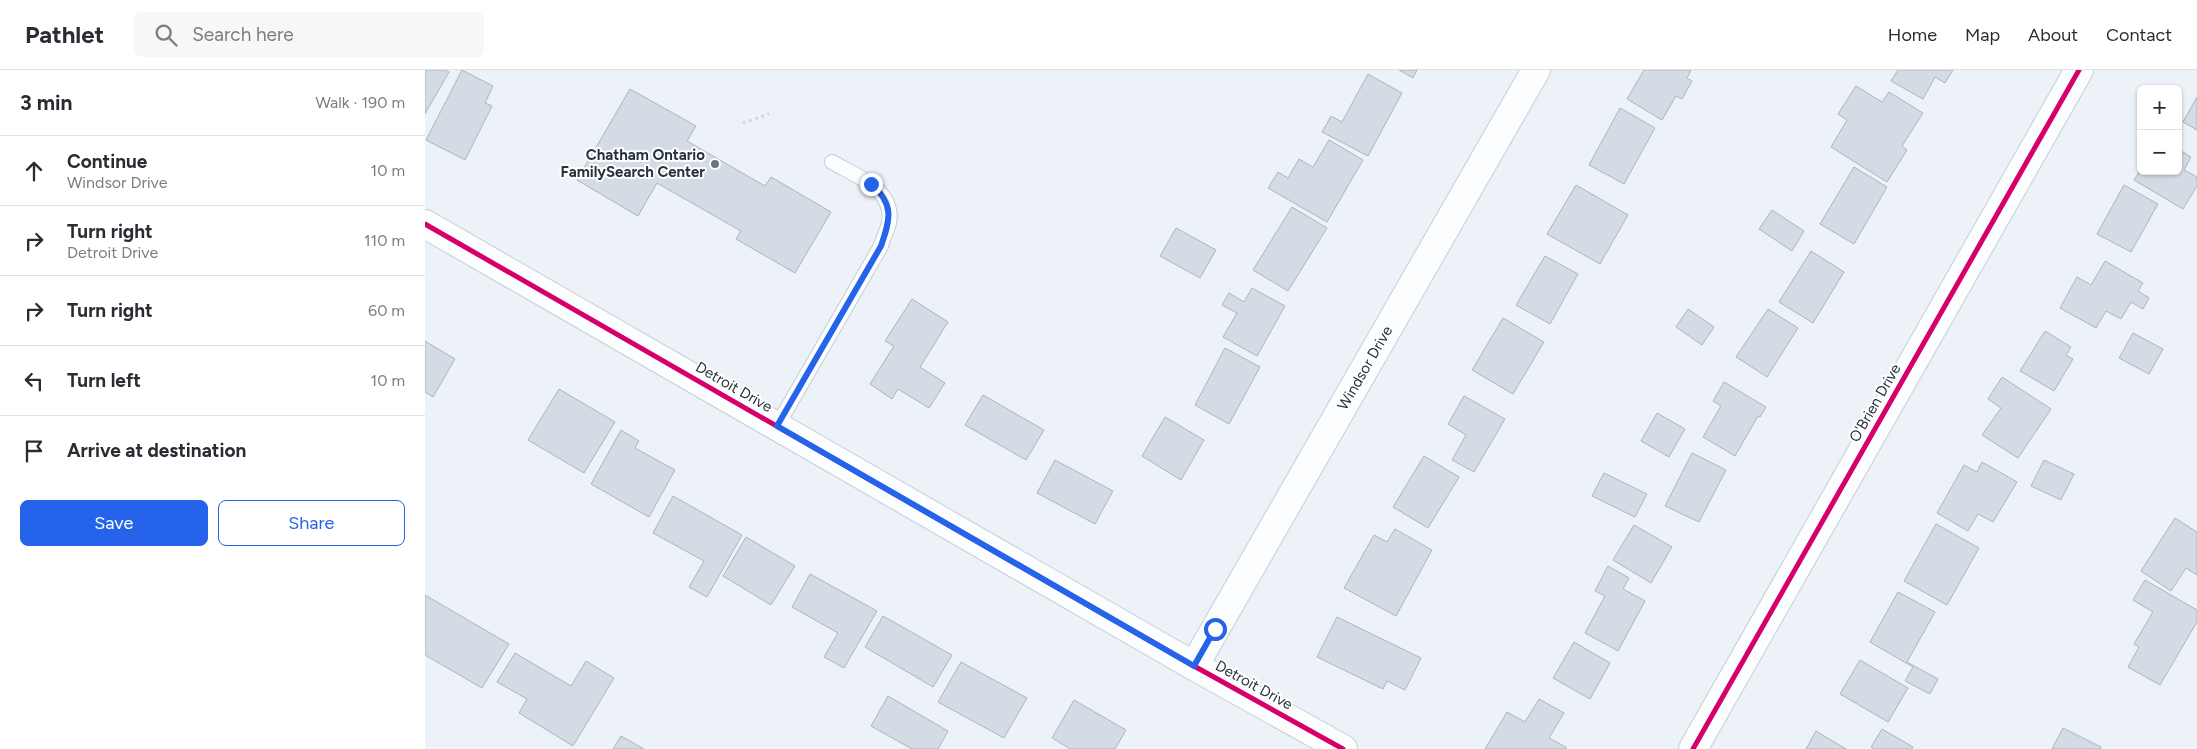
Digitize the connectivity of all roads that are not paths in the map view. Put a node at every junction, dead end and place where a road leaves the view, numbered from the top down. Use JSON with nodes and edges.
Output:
{"nodes":[{"id":1,"x":1536,"y":70,"type":"edge"},
{"id":2,"x":2079,"y":70,"type":"edge"},
{"id":3,"x":832,"y":162,"type":"dead end"},
{"id":4,"x":425,"y":224,"type":"edge"},
{"id":5,"x":777,"y":426,"type":"junction"},
{"id":6,"x":1194,"y":666,"type":"junction"},
{"id":7,"x":1343,"y":749,"type":"edge"},
{"id":8,"x":1693,"y":749,"type":"edge"}],
"edges":[{"from":1,"to":6,"type":"street","name":"Windsor Drive"},
{"from":2,"to":8,"type":"street","name":"O'Brien Drive"},
{"from":3,"to":5,"type":"lane"},
{"from":4,"to":5,"type":"street","name":"Detroit Drive"},
{"from":5,"to":6,"type":"street","name":"Detroit Drive"},
{"from":6,"to":7,"type":"street","name":"Detroit Drive"}]}
